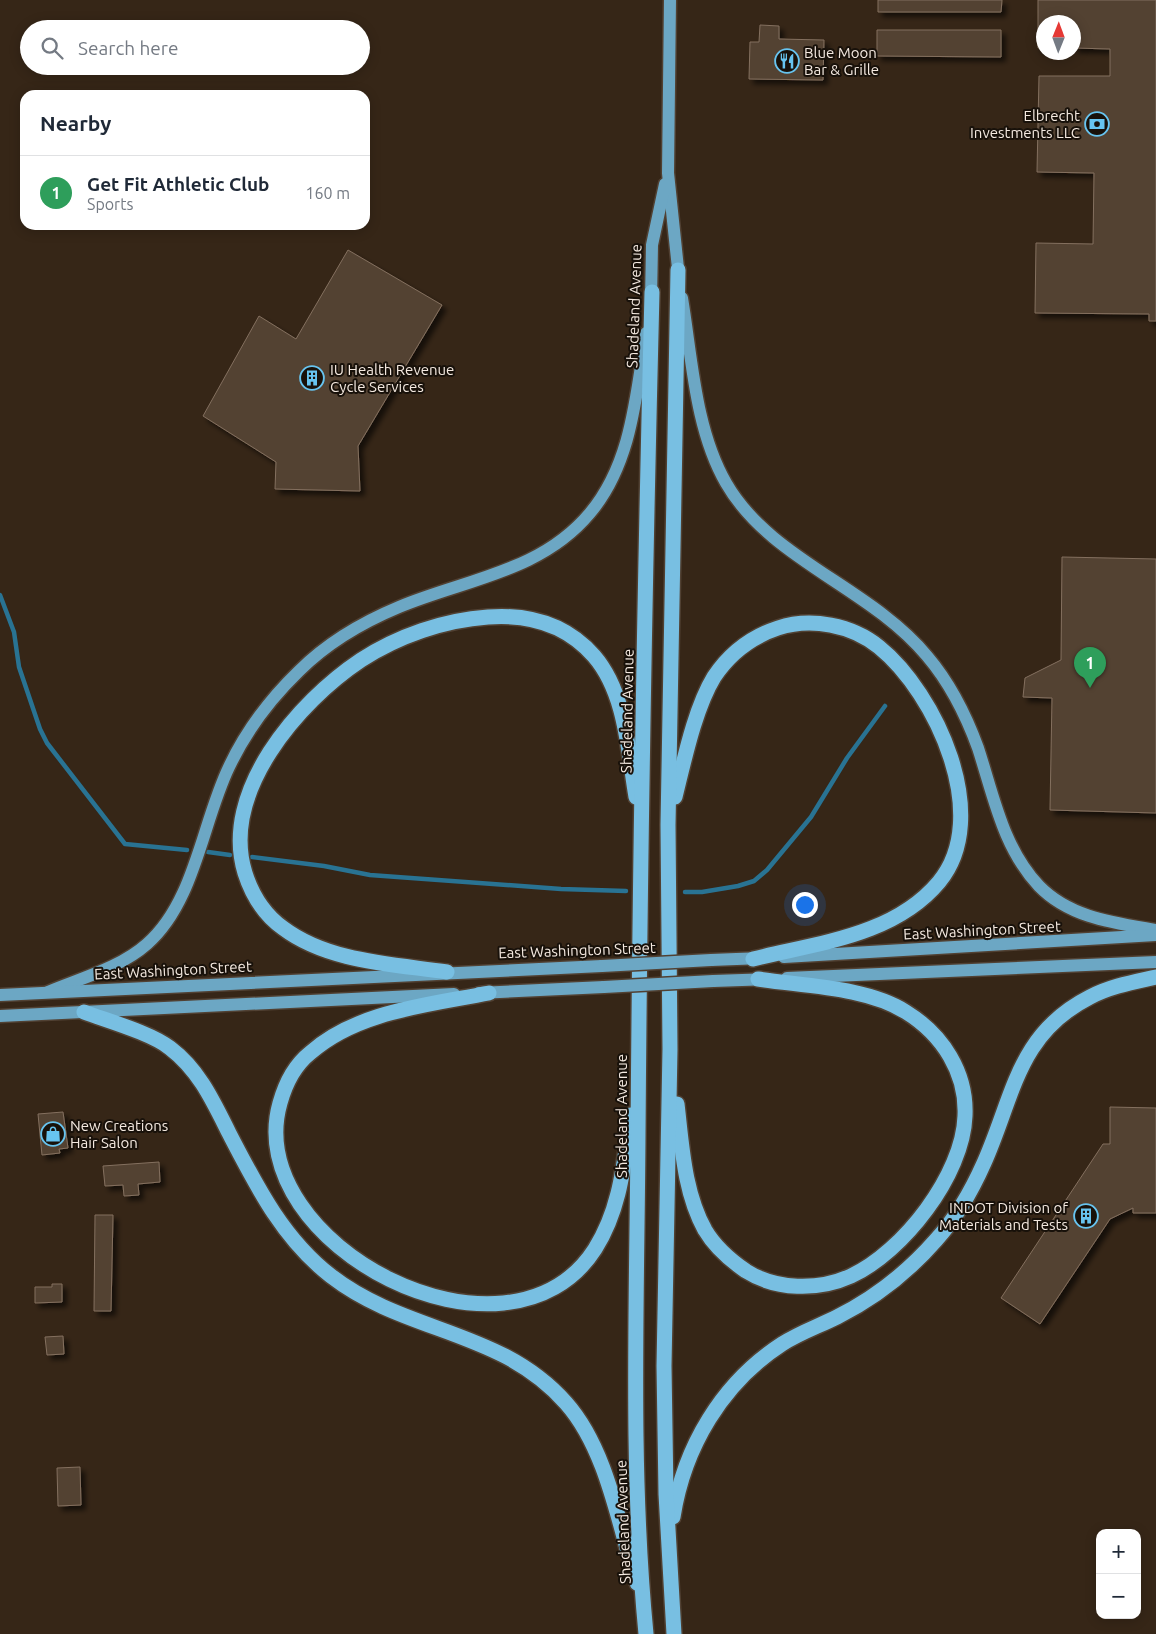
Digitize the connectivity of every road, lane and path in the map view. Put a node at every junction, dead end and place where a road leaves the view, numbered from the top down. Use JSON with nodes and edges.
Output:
{"nodes":[{"id":1,"x":670,"y":0,"type":"edge"},
{"id":2,"x":668,"y":172,"type":"junction"},
{"id":3,"x":678,"y":270,"type":"junction"},
{"id":4,"x":652,"y":292,"type":"junction"},
{"id":5,"x":668,"y":825,"type":"junction"},
{"id":6,"x":643,"y":832,"type":"junction"},
{"id":7,"x":1156,"y":930,"type":"edge"},
{"id":8,"x":1156,"y":935,"type":"edge"},
{"id":9,"x":753,"y":958,"type":"junction"},
{"id":10,"x":1156,"y":962,"type":"edge"},
{"id":11,"x":447,"y":972,"type":"junction"},
{"id":12,"x":1156,"y":977,"type":"edge"},
{"id":13,"x":758,"y":979,"type":"junction"},
{"id":14,"x":48,"y":992,"type":"junction"},
{"id":15,"x":489,"y":993,"type":"junction"},
{"id":16,"x":0,"y":995,"type":"edge"},
{"id":17,"x":84,"y":1012,"type":"junction"},
{"id":18,"x":0,"y":1016,"type":"edge"},
{"id":19,"x":670,"y":1049,"type":"junction"},
{"id":20,"x":639,"y":1066,"type":"junction"},
{"id":21,"x":669,"y":1551,"type":"junction"},
{"id":22,"x":643,"y":1602,"type":"junction"},
{"id":23,"x":646,"y":1634,"type":"edge"},
{"id":24,"x":674,"y":1634,"type":"edge"}],
"edges":[{"from":1,"to":2,"type":"main road"},
{"from":2,"to":3,"type":"main road"},
{"from":2,"to":4,"type":"main road","name":"Shadeland Avenue"},
{"from":3,"to":5,"type":"highway"},
{"from":3,"to":7,"type":"main road"},
{"from":4,"to":6,"type":"highway","name":"Shadeland Avenue"},
{"from":4,"to":14,"type":"main road"},
{"from":5,"to":9,"type":"highway"},
{"from":5,"to":19,"type":"highway"},
{"from":6,"to":11,"type":"highway"},
{"from":6,"to":20,"type":"highway","name":"Shadeland Avenue"},
{"from":8,"to":9,"type":"main road","name":"East Washington Street"},
{"from":9,"to":11,"type":"main road","name":"East Washington Street","bridge":true},
{"from":10,"to":13,"type":"main road"},
{"from":11,"to":14,"type":"main road","name":"East Washington Street"},
{"from":12,"to":21,"type":"highway"},
{"from":13,"to":15,"type":"main road","bridge":true},
{"from":13,"to":19,"type":"highway"},
{"from":14,"to":16,"type":"main road","name":"East Washington Street"},
{"from":15,"to":17,"type":"main road"},
{"from":15,"to":20,"type":"highway"},
{"from":17,"to":18,"type":"main road"},
{"from":17,"to":22,"type":"highway"},
{"from":19,"to":21,"type":"highway"},
{"from":20,"to":22,"type":"highway","name":"Shadeland Avenue"},
{"from":21,"to":24,"type":"highway"},
{"from":22,"to":23,"type":"highway","name":"Shadeland Avenue"}]}
